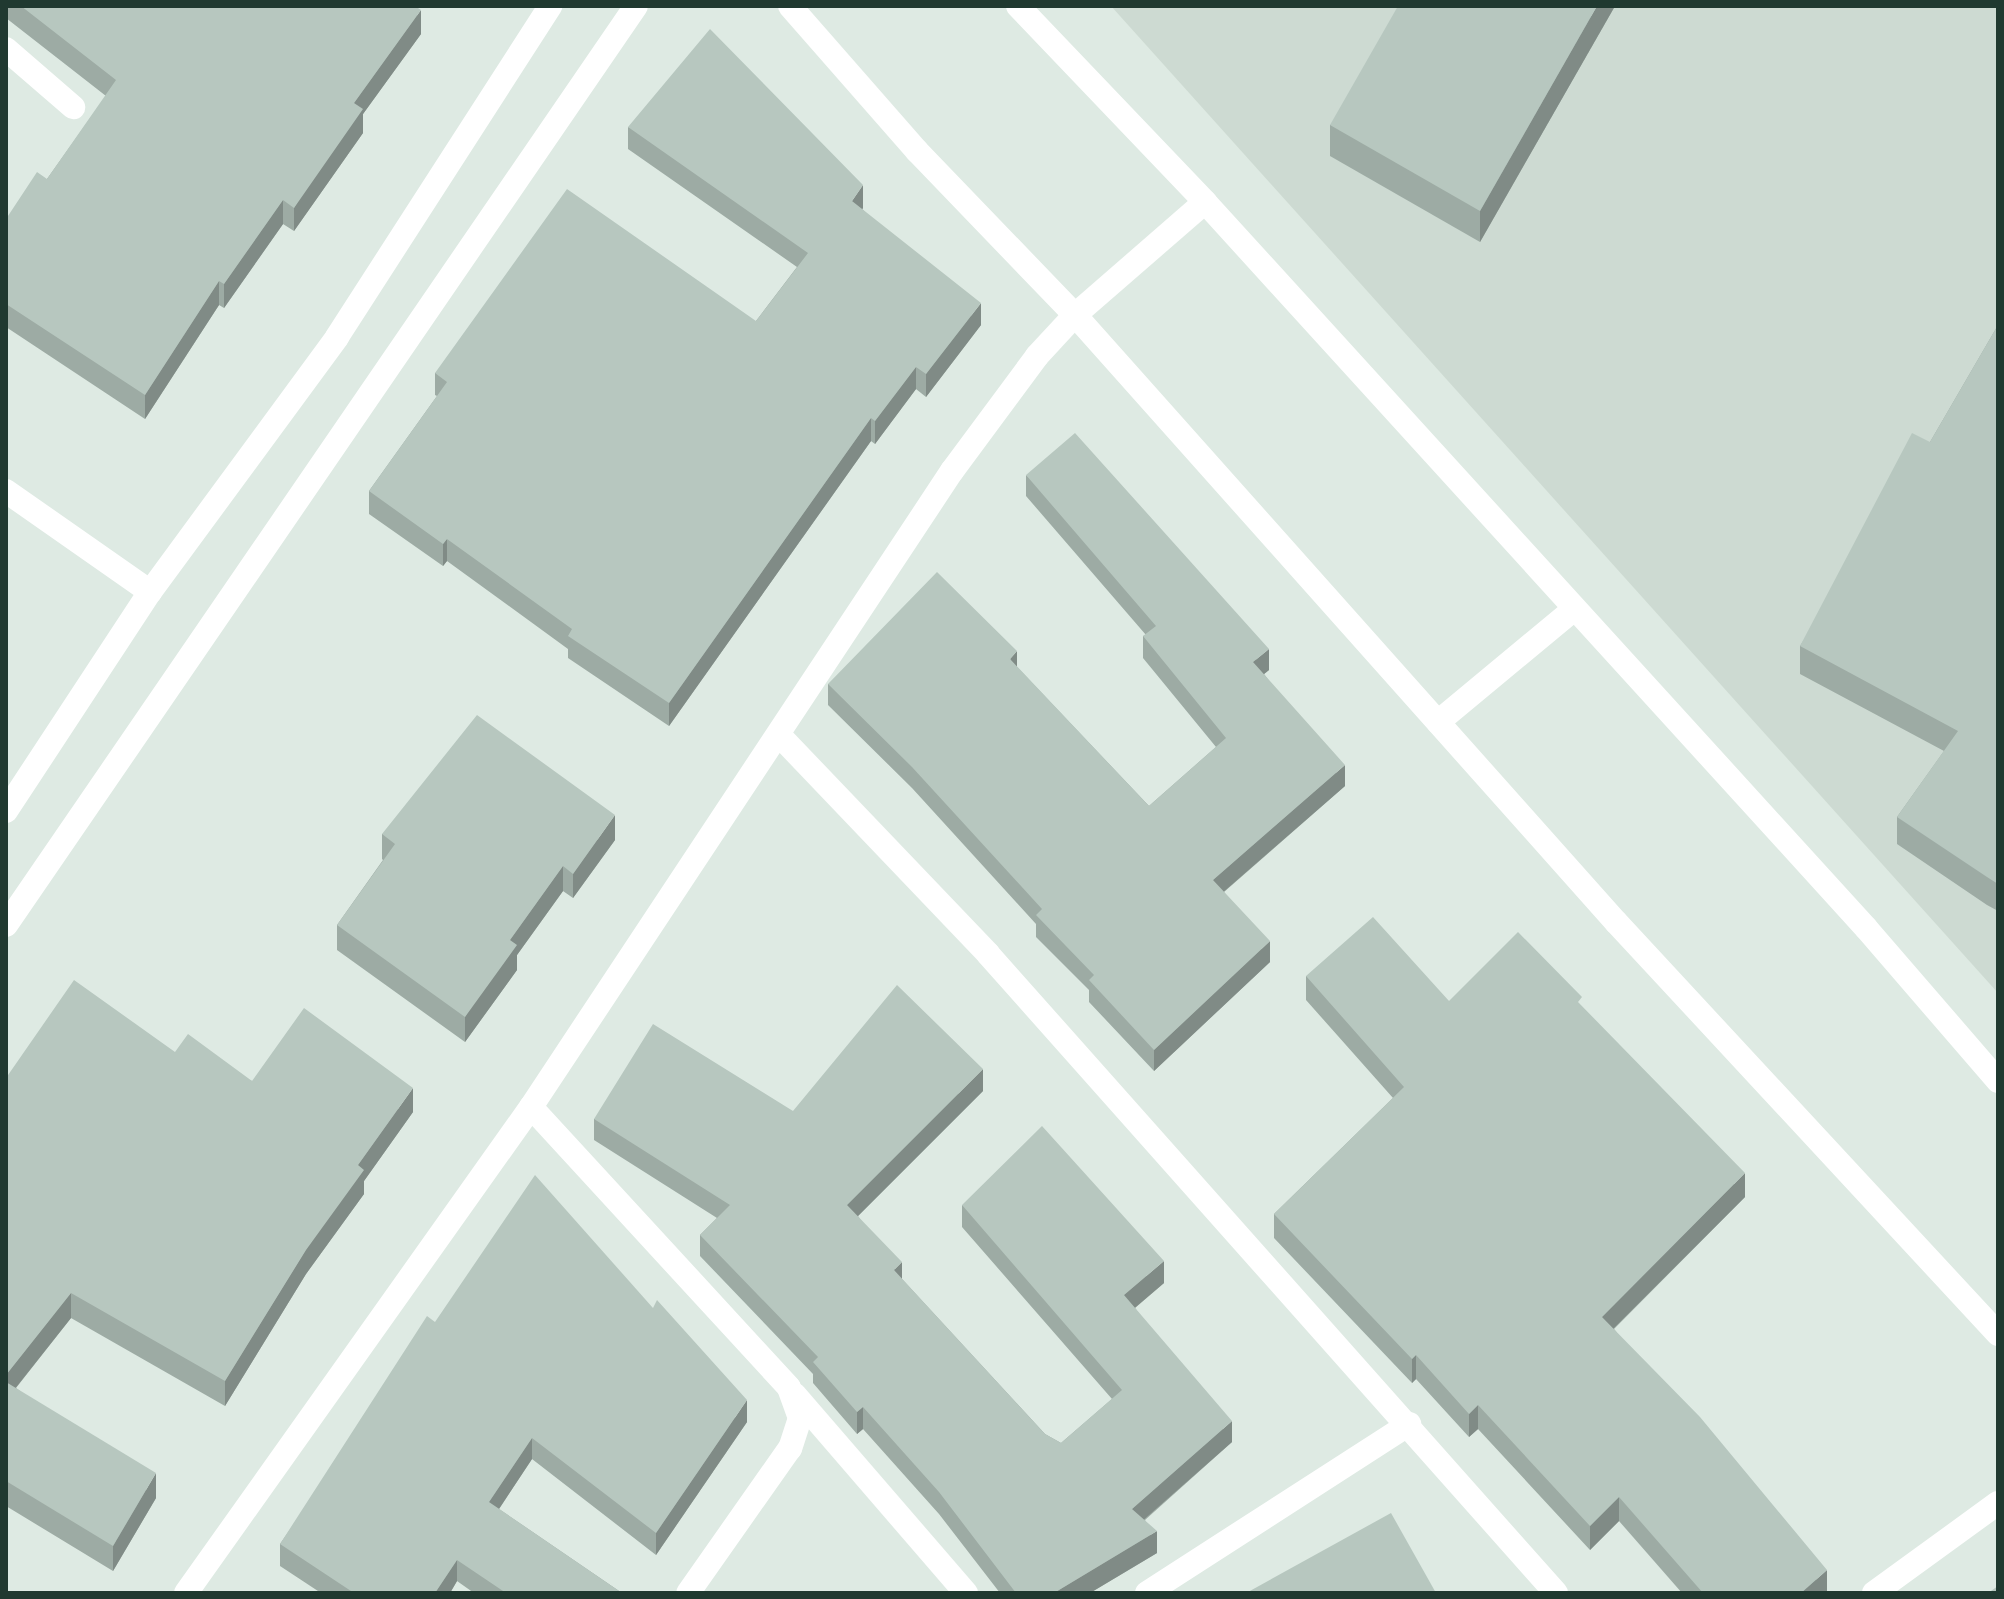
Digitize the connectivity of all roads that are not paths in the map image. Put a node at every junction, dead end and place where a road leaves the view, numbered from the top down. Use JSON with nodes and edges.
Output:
{"nodes":[{"id":1,"x":550,"y":6,"type":"edge"},
{"id":2,"x":636,"y":6,"type":"edge"},
{"id":3,"x":790,"y":6,"type":"edge"},
{"id":4,"x":1018,"y":6,"type":"edge"},
{"id":5,"x":6,"y":49,"type":"edge"},
{"id":6,"x":73,"y":107,"type":"dead end"},
{"id":7,"x":1205,"y":202,"type":"junction"},
{"id":8,"x":1075,"y":315,"type":"junction"},
{"id":9,"x":6,"y":491,"type":"edge"},
{"id":10,"x":150,"y":592,"type":"junction"},
{"id":11,"x":1573,"y":610,"type":"junction"},
{"id":12,"x":1438,"y":722,"type":"junction"},
{"id":13,"x":780,"y":736,"type":"junction"},
{"id":14,"x":6,"y":811,"type":"edge"},
{"id":15,"x":6,"y":925,"type":"edge"},
{"id":16,"x":1998,"y":1081,"type":"edge"},
{"id":17,"x":531,"y":1107,"type":"junction"},
{"id":18,"x":1998,"y":1334,"type":"edge"},
{"id":19,"x":789,"y":1388,"type":"junction"},
{"id":20,"x":1409,"y":1424,"type":"junction"},
{"id":21,"x":1998,"y":1503,"type":"edge"},
{"id":22,"x":186,"y":1593,"type":"edge"},
{"id":23,"x":688,"y":1593,"type":"edge"},
{"id":24,"x":966,"y":1593,"type":"edge"},
{"id":25,"x":1147,"y":1593,"type":"edge"},
{"id":26,"x":1556,"y":1593,"type":"edge"},
{"id":27,"x":1874,"y":1593,"type":"edge"}],
"edges":[{"from":1,"to":10,"type":"street"},
{"from":2,"to":15,"type":"street"},
{"from":3,"to":8,"type":"street"},
{"from":4,"to":7,"type":"street"},
{"from":5,"to":6,"type":"street"},
{"from":7,"to":8,"type":"street"},
{"from":7,"to":11,"type":"street"},
{"from":8,"to":12,"type":"street"},
{"from":8,"to":13,"type":"street"},
{"from":9,"to":10,"type":"street"},
{"from":10,"to":14,"type":"street"},
{"from":11,"to":12,"type":"street"},
{"from":11,"to":16,"type":"street"},
{"from":12,"to":18,"type":"street"},
{"from":13,"to":17,"type":"street"},
{"from":13,"to":20,"type":"street"},
{"from":17,"to":19,"type":"street"},
{"from":17,"to":22,"type":"street"},
{"from":19,"to":23,"type":"street"},
{"from":19,"to":24,"type":"street"},
{"from":20,"to":25,"type":"street"},
{"from":20,"to":26,"type":"street"},
{"from":21,"to":27,"type":"street"}]}
